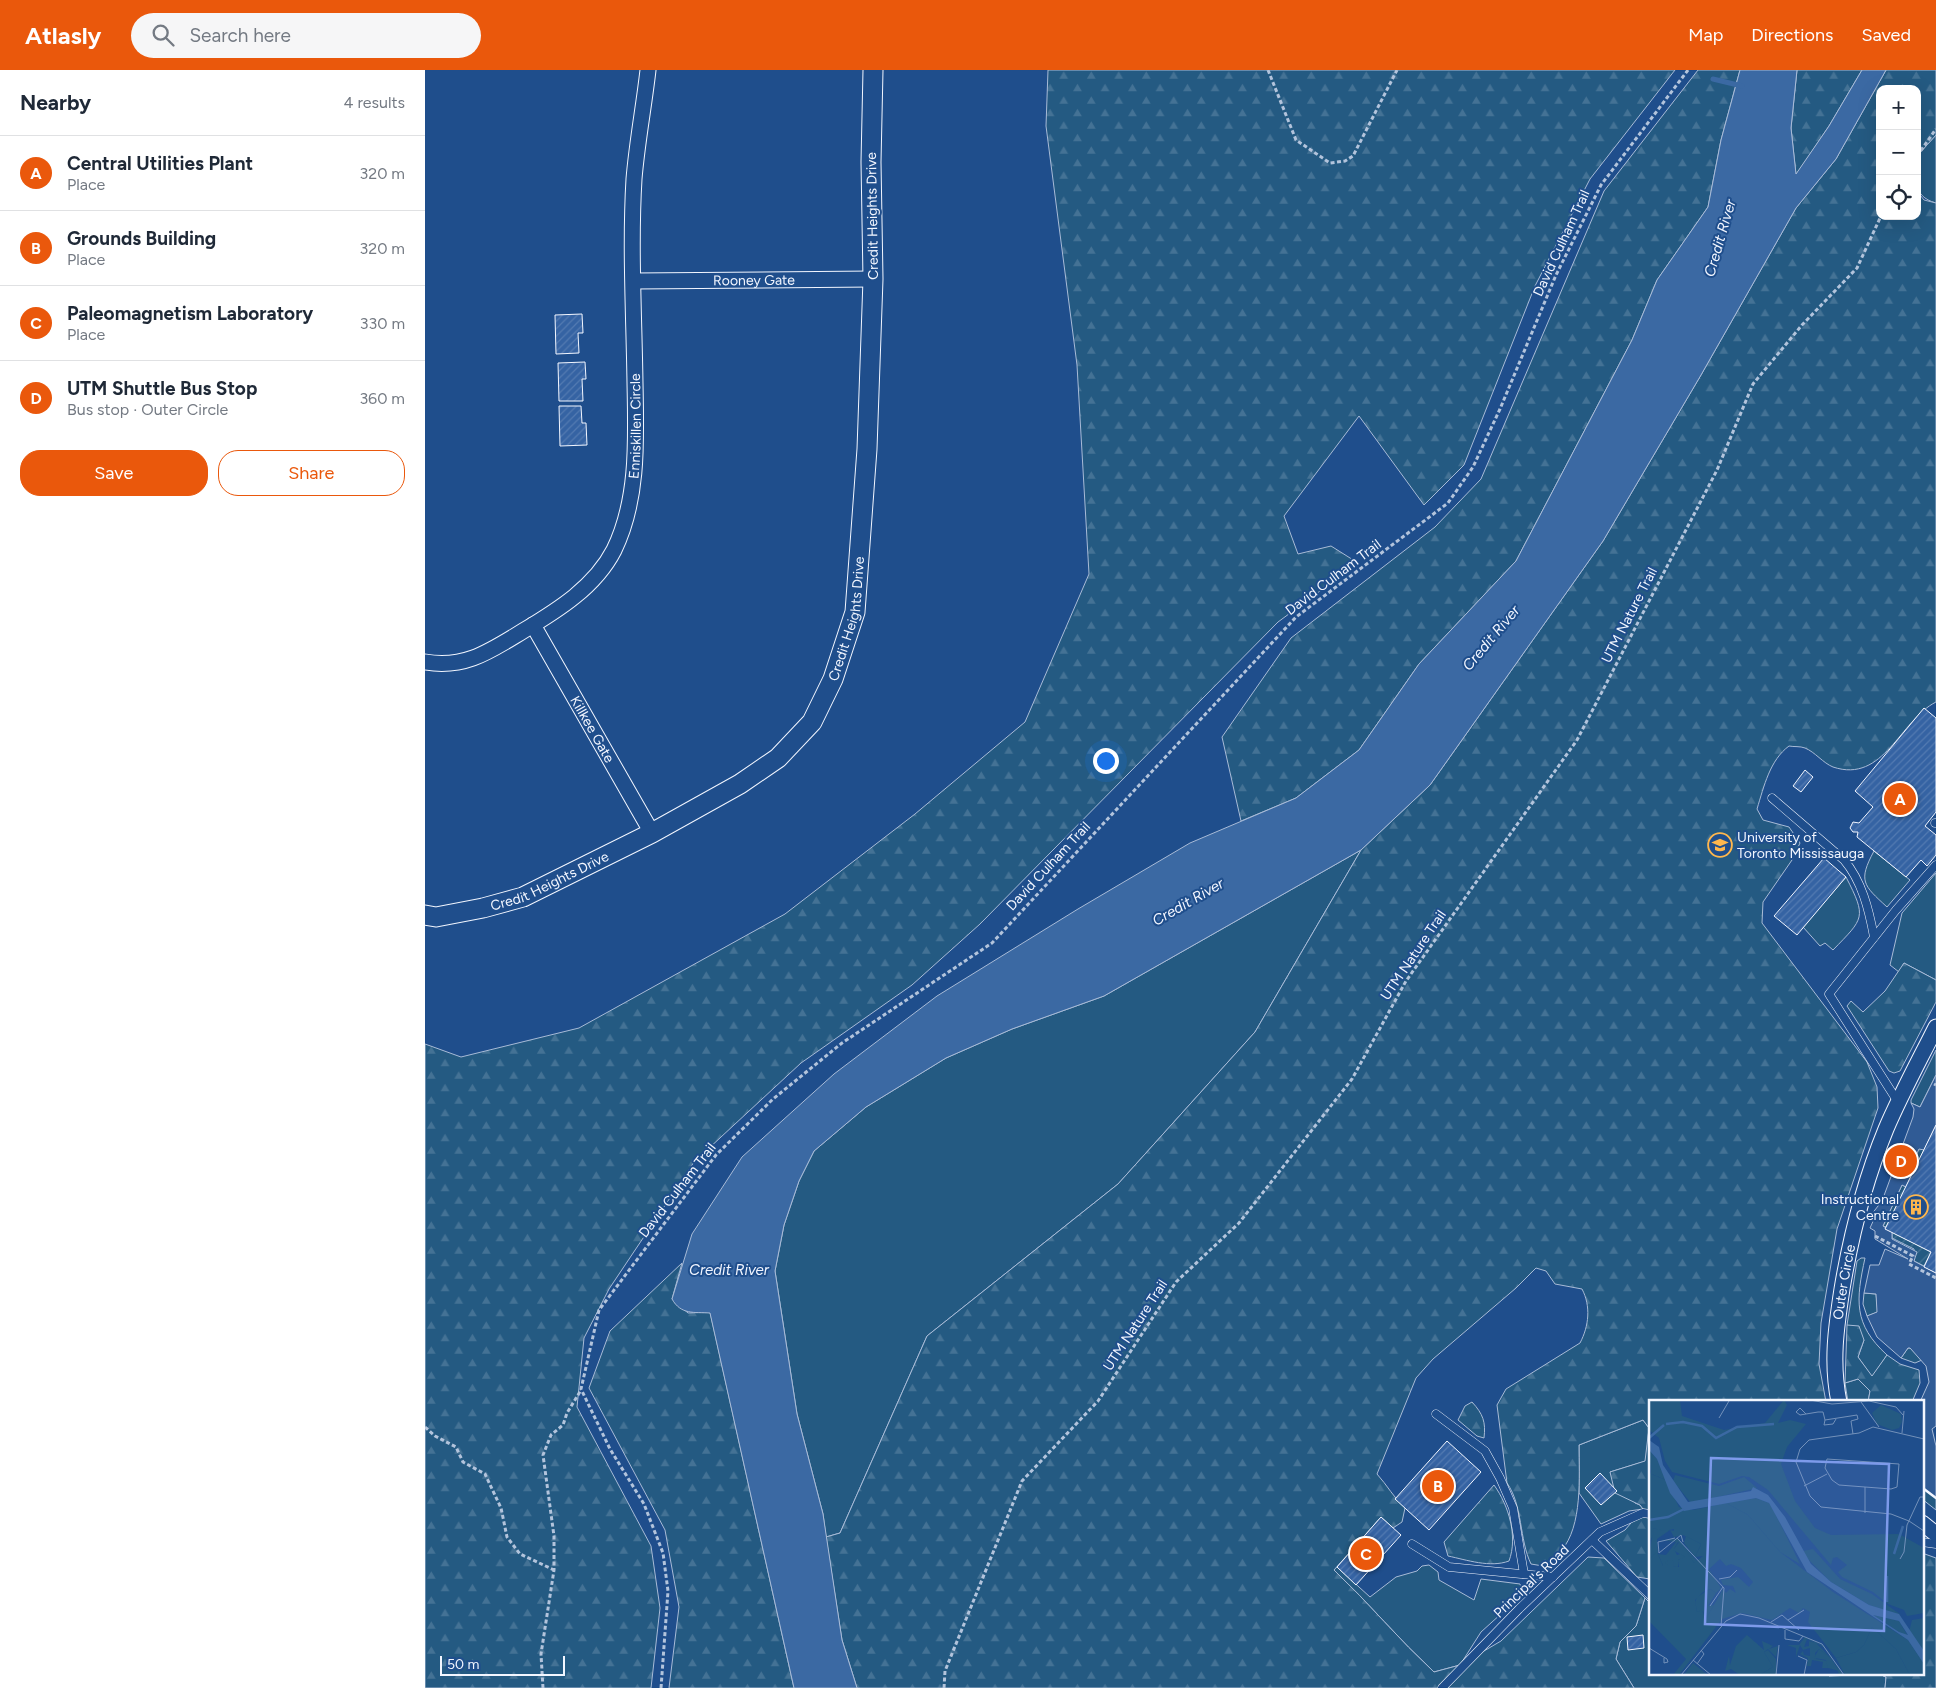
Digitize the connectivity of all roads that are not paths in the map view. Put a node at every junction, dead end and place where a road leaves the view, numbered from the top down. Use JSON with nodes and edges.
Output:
{"nodes":[{"id":1,"x":649,"y":70,"type":"edge"},
{"id":2,"x":873,"y":70,"type":"edge"},
{"id":3,"x":873,"y":279,"type":"junction"},
{"id":4,"x":634,"y":281,"type":"junction"},
{"id":5,"x":533,"y":625,"type":"junction"},
{"id":6,"x":425,"y":662,"type":"edge"},
{"id":7,"x":1772,"y":798,"type":"dead end"},
{"id":8,"x":652,"y":833,"type":"junction"},
{"id":9,"x":1936,"y":865,"type":"edge"},
{"id":10,"x":425,"y":915,"type":"edge"},
{"id":11,"x":1874,"y":937,"type":"junction"},
{"id":12,"x":1936,"y":1027,"type":"edge"},
{"id":13,"x":1898,"y":1103,"type":"junction"},
{"id":14,"x":1839,"y":1400,"type":"edge"},
{"id":15,"x":1435,"y":1414,"type":"dead end"},
{"id":16,"x":1649,"y":1514,"type":"edge"},
{"id":17,"x":1923,"y":1524,"type":"edge"},
{"id":18,"x":1936,"y":1534,"type":"edge"},
{"id":19,"x":1592,"y":1540,"type":"junction"},
{"id":20,"x":1923,"y":1542,"type":"edge"},
{"id":21,"x":1412,"y":1544,"type":"dead end"},
{"id":22,"x":1936,"y":1544,"type":"edge"},
{"id":23,"x":1523,"y":1574,"type":"junction"},
{"id":24,"x":1553,"y":1577,"type":"junction"},
{"id":25,"x":1649,"y":1594,"type":"edge"},
{"id":26,"x":1442,"y":1688,"type":"edge"}],
"edges":[{"from":1,"to":4,"type":"street","name":"Enniskillen Circle"},
{"from":2,"to":3,"type":"street","name":"Credit Heights Drive"},
{"from":3,"to":4,"type":"street","name":"Rooney Gate"},
{"from":3,"to":8,"type":"street","name":"Credit Heights Drive"},
{"from":4,"to":5,"type":"street","name":"Enniskillen Circle"},
{"from":5,"to":6,"type":"street","name":"Enniskillen Circle"},
{"from":5,"to":8,"type":"street","name":"Killkee Gate"},
{"from":7,"to":11,"type":"lane"},
{"from":8,"to":10,"type":"street","name":"Credit Heights Drive"},
{"from":9,"to":11,"type":"lane"},
{"from":11,"to":13,"type":"lane"},
{"from":12,"to":13,"type":"street","name":"Outer Circle"},
{"from":13,"to":14,"type":"street","name":"Outer Circle"},
{"from":15,"to":23,"type":"lane"},
{"from":16,"to":19,"type":"lane","name":"Principal's Road"},
{"from":17,"to":18,"type":"street"},
{"from":19,"to":24,"type":"lane","name":"Principal's Road"},
{"from":19,"to":25,"type":"lane"},
{"from":20,"to":22,"type":"lane"},
{"from":21,"to":23,"type":"lane"},
{"from":23,"to":24,"type":"lane"},
{"from":24,"to":26,"type":"lane","name":"Principal's Road"}]}
